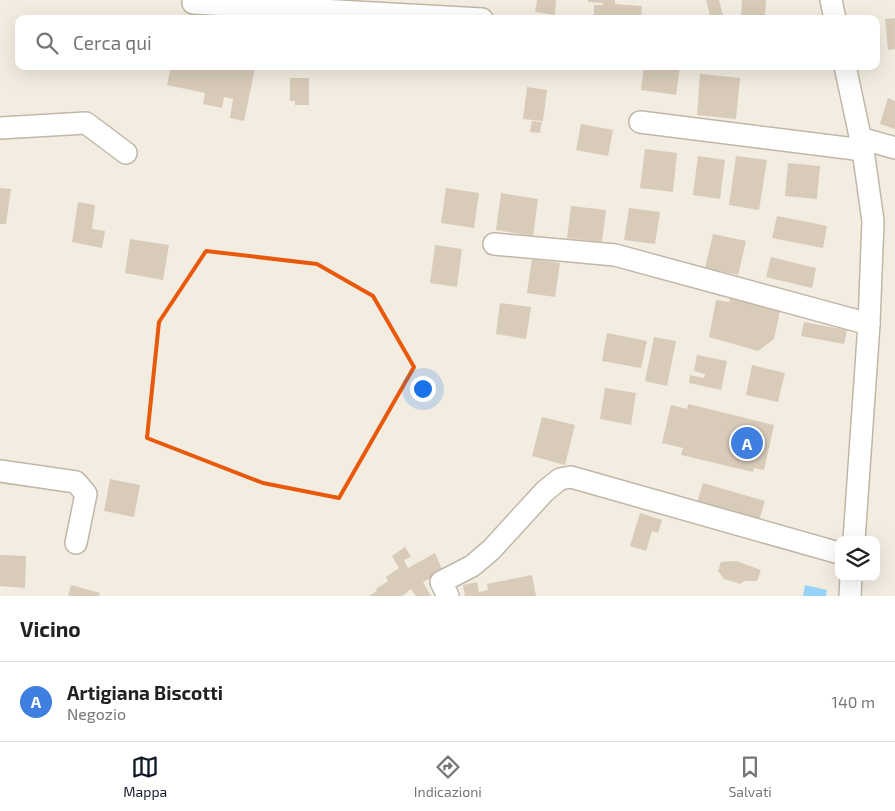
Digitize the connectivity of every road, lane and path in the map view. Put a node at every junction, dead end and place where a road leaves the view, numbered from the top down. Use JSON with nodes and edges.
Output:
{"nodes":[{"id":1,"x":831,"y":0,"type":"edge"},
{"id":2,"x":193,"y":3,"type":"dead end"},
{"id":3,"x":410,"y":15,"type":"edge"},
{"id":4,"x":834,"y":15,"type":"edge"},
{"id":5,"x":846,"y":70,"type":"edge"},
{"id":6,"x":640,"y":122,"type":"dead end"},
{"id":7,"x":0,"y":128,"type":"edge"},
{"id":8,"x":862,"y":144,"type":"junction"},
{"id":9,"x":895,"y":148,"type":"edge"},
{"id":10,"x":126,"y":153,"type":"dead end"},
{"id":11,"x":494,"y":244,"type":"dead end"},
{"id":12,"x":869,"y":324,"type":"junction"},
{"id":13,"x":0,"y":471,"type":"edge"},
{"id":14,"x":713,"y":529,"type":"dead end"},
{"id":15,"x":854,"y":536,"type":"edge"},
{"id":16,"x":76,"y":543,"type":"dead end"},
{"id":17,"x":835,"y":552,"type":"edge"},
{"id":18,"x":835,"y":564,"type":"edge"},
{"id":19,"x":851,"y":581,"type":"edge"},
{"id":20,"x":448,"y":596,"type":"edge"},
{"id":21,"x":850,"y":596,"type":"edge"}],
"edges":[{"from":1,"to":4,"type":"street"},
{"from":2,"to":3,"type":"street"},
{"from":5,"to":8,"type":"street"},
{"from":6,"to":8,"type":"street"},
{"from":7,"to":10,"type":"street"},
{"from":8,"to":9,"type":"street"},
{"from":8,"to":12,"type":"street"},
{"from":11,"to":12,"type":"street"},
{"from":12,"to":15,"type":"street"},
{"from":13,"to":16,"type":"street"},
{"from":14,"to":18,"type":"street"},
{"from":17,"to":20,"type":"street"},
{"from":19,"to":21,"type":"street"}]}
